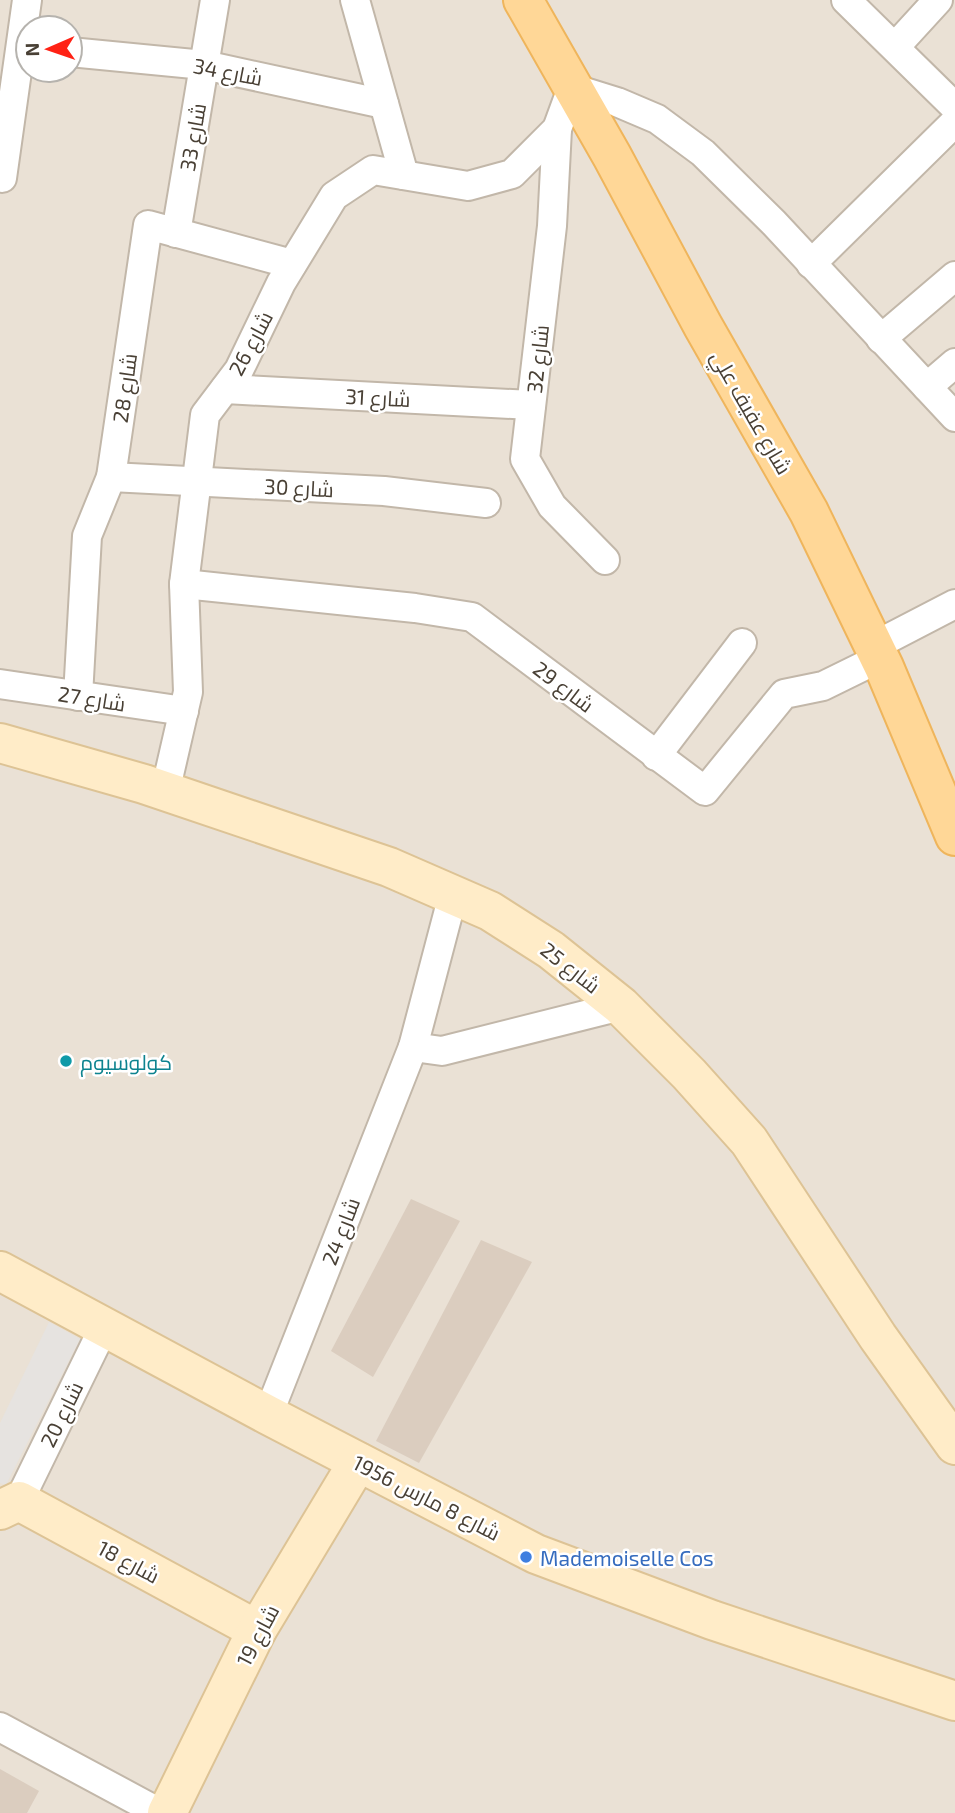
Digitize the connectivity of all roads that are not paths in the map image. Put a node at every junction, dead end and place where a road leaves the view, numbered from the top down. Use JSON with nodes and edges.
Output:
{"nodes":[{"id":1,"x":215,"y":0,"type":"edge"},
{"id":2,"x":355,"y":0,"type":"edge"},
{"id":3,"x":523,"y":0,"type":"edge"},
{"id":4,"x":846,"y":0,"type":"edge"},
{"id":5,"x":938,"y":0,"type":"edge"},
{"id":6,"x":895,"y":47,"type":"junction"},
{"id":7,"x":84,"y":53,"type":"edge"},
{"id":8,"x":204,"y":65,"type":"junction"},
{"id":9,"x":19,"y":84,"type":"edge"},
{"id":10,"x":572,"y":88,"type":"junction"},
{"id":11,"x":384,"y":104,"type":"junction"},
{"id":12,"x":955,"y":107,"type":"edge"},
{"id":13,"x":955,"y":122,"type":"edge"},
{"id":14,"x":557,"y":129,"type":"junction"},
{"id":15,"x":404,"y":175,"type":"junction"},
{"id":16,"x":2,"y":178,"type":"edge"},
{"id":17,"x":176,"y":233,"type":"junction"},
{"id":18,"x":292,"y":264,"type":"junction"},
{"id":19,"x":811,"y":264,"type":"junction"},
{"id":20,"x":955,"y":276,"type":"edge"},
{"id":21,"x":881,"y":339,"type":"junction"},
{"id":22,"x":955,"y":363,"type":"edge"},
{"id":23,"x":927,"y":387,"type":"junction"},
{"id":24,"x":225,"y":389,"type":"junction"},
{"id":25,"x":531,"y":405,"type":"junction"},
{"id":26,"x":955,"y":417,"type":"edge"},
{"id":27,"x":111,"y":477,"type":"junction"},
{"id":28,"x":197,"y":481,"type":"junction"},
{"id":29,"x":486,"y":503,"type":"dead end"},
{"id":30,"x":605,"y":559,"type":"dead end"},
{"id":31,"x":184,"y":584,"type":"junction"},
{"id":32,"x":955,"y":604,"type":"edge"},
{"id":33,"x":743,"y":643,"type":"dead end"},
{"id":34,"x":877,"y":652,"type":"junction"},
{"id":35,"x":0,"y":684,"type":"edge"},
{"id":36,"x":78,"y":696,"type":"junction"},
{"id":37,"x":184,"y":712,"type":"junction"},
{"id":38,"x":0,"y":743,"type":"edge"},
{"id":39,"x":656,"y":756,"type":"junction"},
{"id":40,"x":165,"y":792,"type":"junction"},
{"id":41,"x":955,"y":836,"type":"edge"},
{"id":42,"x":453,"y":895,"type":"junction"},
{"id":43,"x":621,"y":1006,"type":"junction"},
{"id":44,"x":413,"y":1047,"type":"junction"},
{"id":45,"x":0,"y":1271,"type":"edge"},
{"id":46,"x":104,"y":1327,"type":"junction"},
{"id":47,"x":268,"y":1415,"type":"junction"},
{"id":48,"x":955,"y":1444,"type":"edge"},
{"id":49,"x":358,"y":1462,"type":"junction"},
{"id":50,"x":9,"y":1506,"type":"edge"},
{"id":51,"x":257,"y":1630,"type":"junction"},
{"id":52,"x":955,"y":1702,"type":"edge"},
{"id":53,"x":0,"y":1727,"type":"edge"},
{"id":54,"x":160,"y":1813,"type":"edge"},
{"id":55,"x":167,"y":1813,"type":"edge"}],
"edges":[{"from":1,"to":8,"type":"street","name":"شارع 33"},
{"from":2,"to":11,"type":"street"},
{"from":3,"to":10,"type":"main road","name":"شارع عفيف علي"},
{"from":4,"to":6,"type":"street"},
{"from":5,"to":6,"type":"street"},
{"from":6,"to":12,"type":"street"},
{"from":7,"to":8,"type":"street","name":"شارع 34"},
{"from":8,"to":11,"type":"street","name":"شارع 34"},
{"from":8,"to":17,"type":"street","name":"شارع 33"},
{"from":9,"to":16,"type":"street"},
{"from":10,"to":14,"type":"street","name":"شارع 26"},
{"from":10,"to":19,"type":"street"},
{"from":10,"to":34,"type":"main road","name":"شارع عفيف علي"},
{"from":11,"to":15,"type":"street"},
{"from":13,"to":19,"type":"street"},
{"from":14,"to":15,"type":"street","name":"شارع 26"},
{"from":14,"to":25,"type":"street","name":"شارع 32"},
{"from":15,"to":18,"type":"street","name":"شارع 26"},
{"from":17,"to":18,"type":"street","name":"شارع 28"},
{"from":17,"to":27,"type":"street","name":"شارع 28"},
{"from":18,"to":24,"type":"street","name":"شارع 26"},
{"from":19,"to":21,"type":"street"},
{"from":20,"to":21,"type":"street"},
{"from":21,"to":23,"type":"street"},
{"from":22,"to":23,"type":"street"},
{"from":23,"to":26,"type":"street"},
{"from":24,"to":25,"type":"street","name":"شارع 31"},
{"from":24,"to":28,"type":"street","name":"شارع 26"},
{"from":25,"to":30,"type":"street","name":"شارع 32"},
{"from":27,"to":28,"type":"street","name":"شارع 30"},
{"from":27,"to":36,"type":"street","name":"شارع 28"},
{"from":28,"to":29,"type":"street","name":"شارع 30"},
{"from":28,"to":31,"type":"street","name":"شارع 26"},
{"from":31,"to":37,"type":"street","name":"شارع 26"},
{"from":31,"to":39,"type":"street","name":"شارع 29"},
{"from":32,"to":34,"type":"street"},
{"from":33,"to":39,"type":"street"},
{"from":34,"to":39,"type":"street","name":"شارع 29"},
{"from":34,"to":41,"type":"main road","name":"شارع عفيف علي"},
{"from":35,"to":36,"type":"street","name":"شارع 27"},
{"from":36,"to":37,"type":"street","name":"شارع 27"},
{"from":37,"to":40,"type":"street","name":"شارع 26"},
{"from":38,"to":40,"type":"street","name":"شارع 25"},
{"from":40,"to":42,"type":"street","name":"شارع 25"},
{"from":42,"to":43,"type":"street","name":"شارع 25"},
{"from":42,"to":44,"type":"street","name":"شارع 24"},
{"from":43,"to":44,"type":"street"},
{"from":43,"to":48,"type":"street","name":"شارع 25"},
{"from":44,"to":47,"type":"street","name":"شارع 24"},
{"from":45,"to":46,"type":"street","name":"شارع 8 مارس 1956"},
{"from":46,"to":47,"type":"street","name":"شارع 8 مارس 1956"},
{"from":46,"to":50,"type":"street","name":"شارع 20"},
{"from":47,"to":49,"type":"street","name":"شارع 8 مارس 1956"},
{"from":49,"to":51,"type":"street","name":"شارع 19"},
{"from":49,"to":52,"type":"street","name":"شارع 8 مارس 1956"},
{"from":50,"to":51,"type":"street","name":"شارع 18"},
{"from":51,"to":55,"type":"street","name":"شارع 19"},
{"from":53,"to":54,"type":"street"}]}
